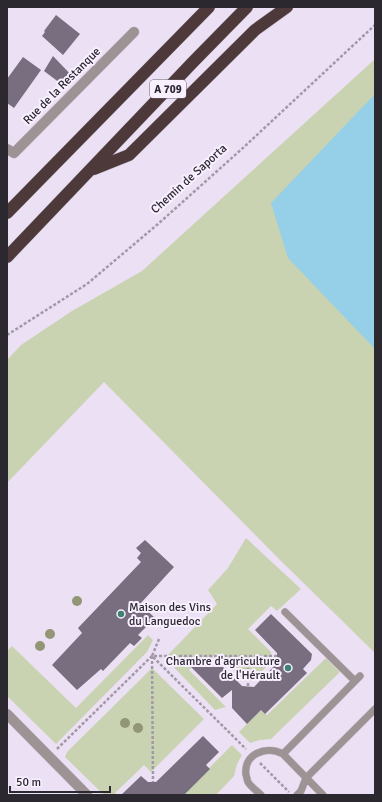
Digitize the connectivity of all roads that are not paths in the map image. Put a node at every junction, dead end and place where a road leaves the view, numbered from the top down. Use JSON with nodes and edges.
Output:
{"nodes":[{"id":1,"x":209,"y":7,"type":"edge"},
{"id":2,"x":247,"y":7,"type":"edge"},
{"id":3,"x":287,"y":7,"type":"edge"},
{"id":4,"x":134,"y":32,"type":"dead end"},
{"id":5,"x":7,"y":149,"type":"edge"},
{"id":6,"x":90,"y":171,"type":"junction"},
{"id":7,"x":7,"y":213,"type":"edge"},
{"id":8,"x":7,"y":257,"type":"edge"},
{"id":9,"x":285,"y":612,"type":"dead end"},
{"id":10,"x":375,"y":709,"type":"edge"},
{"id":11,"x":7,"y":714,"type":"edge"},
{"id":12,"x":283,"y":754,"type":"junction"},
{"id":13,"x":306,"y":778,"type":"junction"},
{"id":14,"x":87,"y":795,"type":"edge"},
{"id":15,"x":261,"y":795,"type":"edge"},
{"id":16,"x":297,"y":795,"type":"edge"},
{"id":17,"x":323,"y":795,"type":"edge"}],
"edges":[{"from":1,"to":7,"type":"highway","number":"A 709"},
{"from":2,"to":6,"type":"highway","number":"A 709"},
{"from":3,"to":6,"type":"highway"},
{"from":4,"to":5,"type":"street","name":"Rue de la Restanque"},
{"from":6,"to":8,"type":"highway","number":"A 709"},
{"from":9,"to":12,"type":"lane"},
{"from":10,"to":13,"type":"lane"},
{"from":11,"to":14,"type":"street"},
{"from":12,"to":13,"type":"lane"},
{"from":12,"to":15,"type":"lane"},
{"from":13,"to":16,"type":"lane"},
{"from":13,"to":17,"type":"lane"}]}
